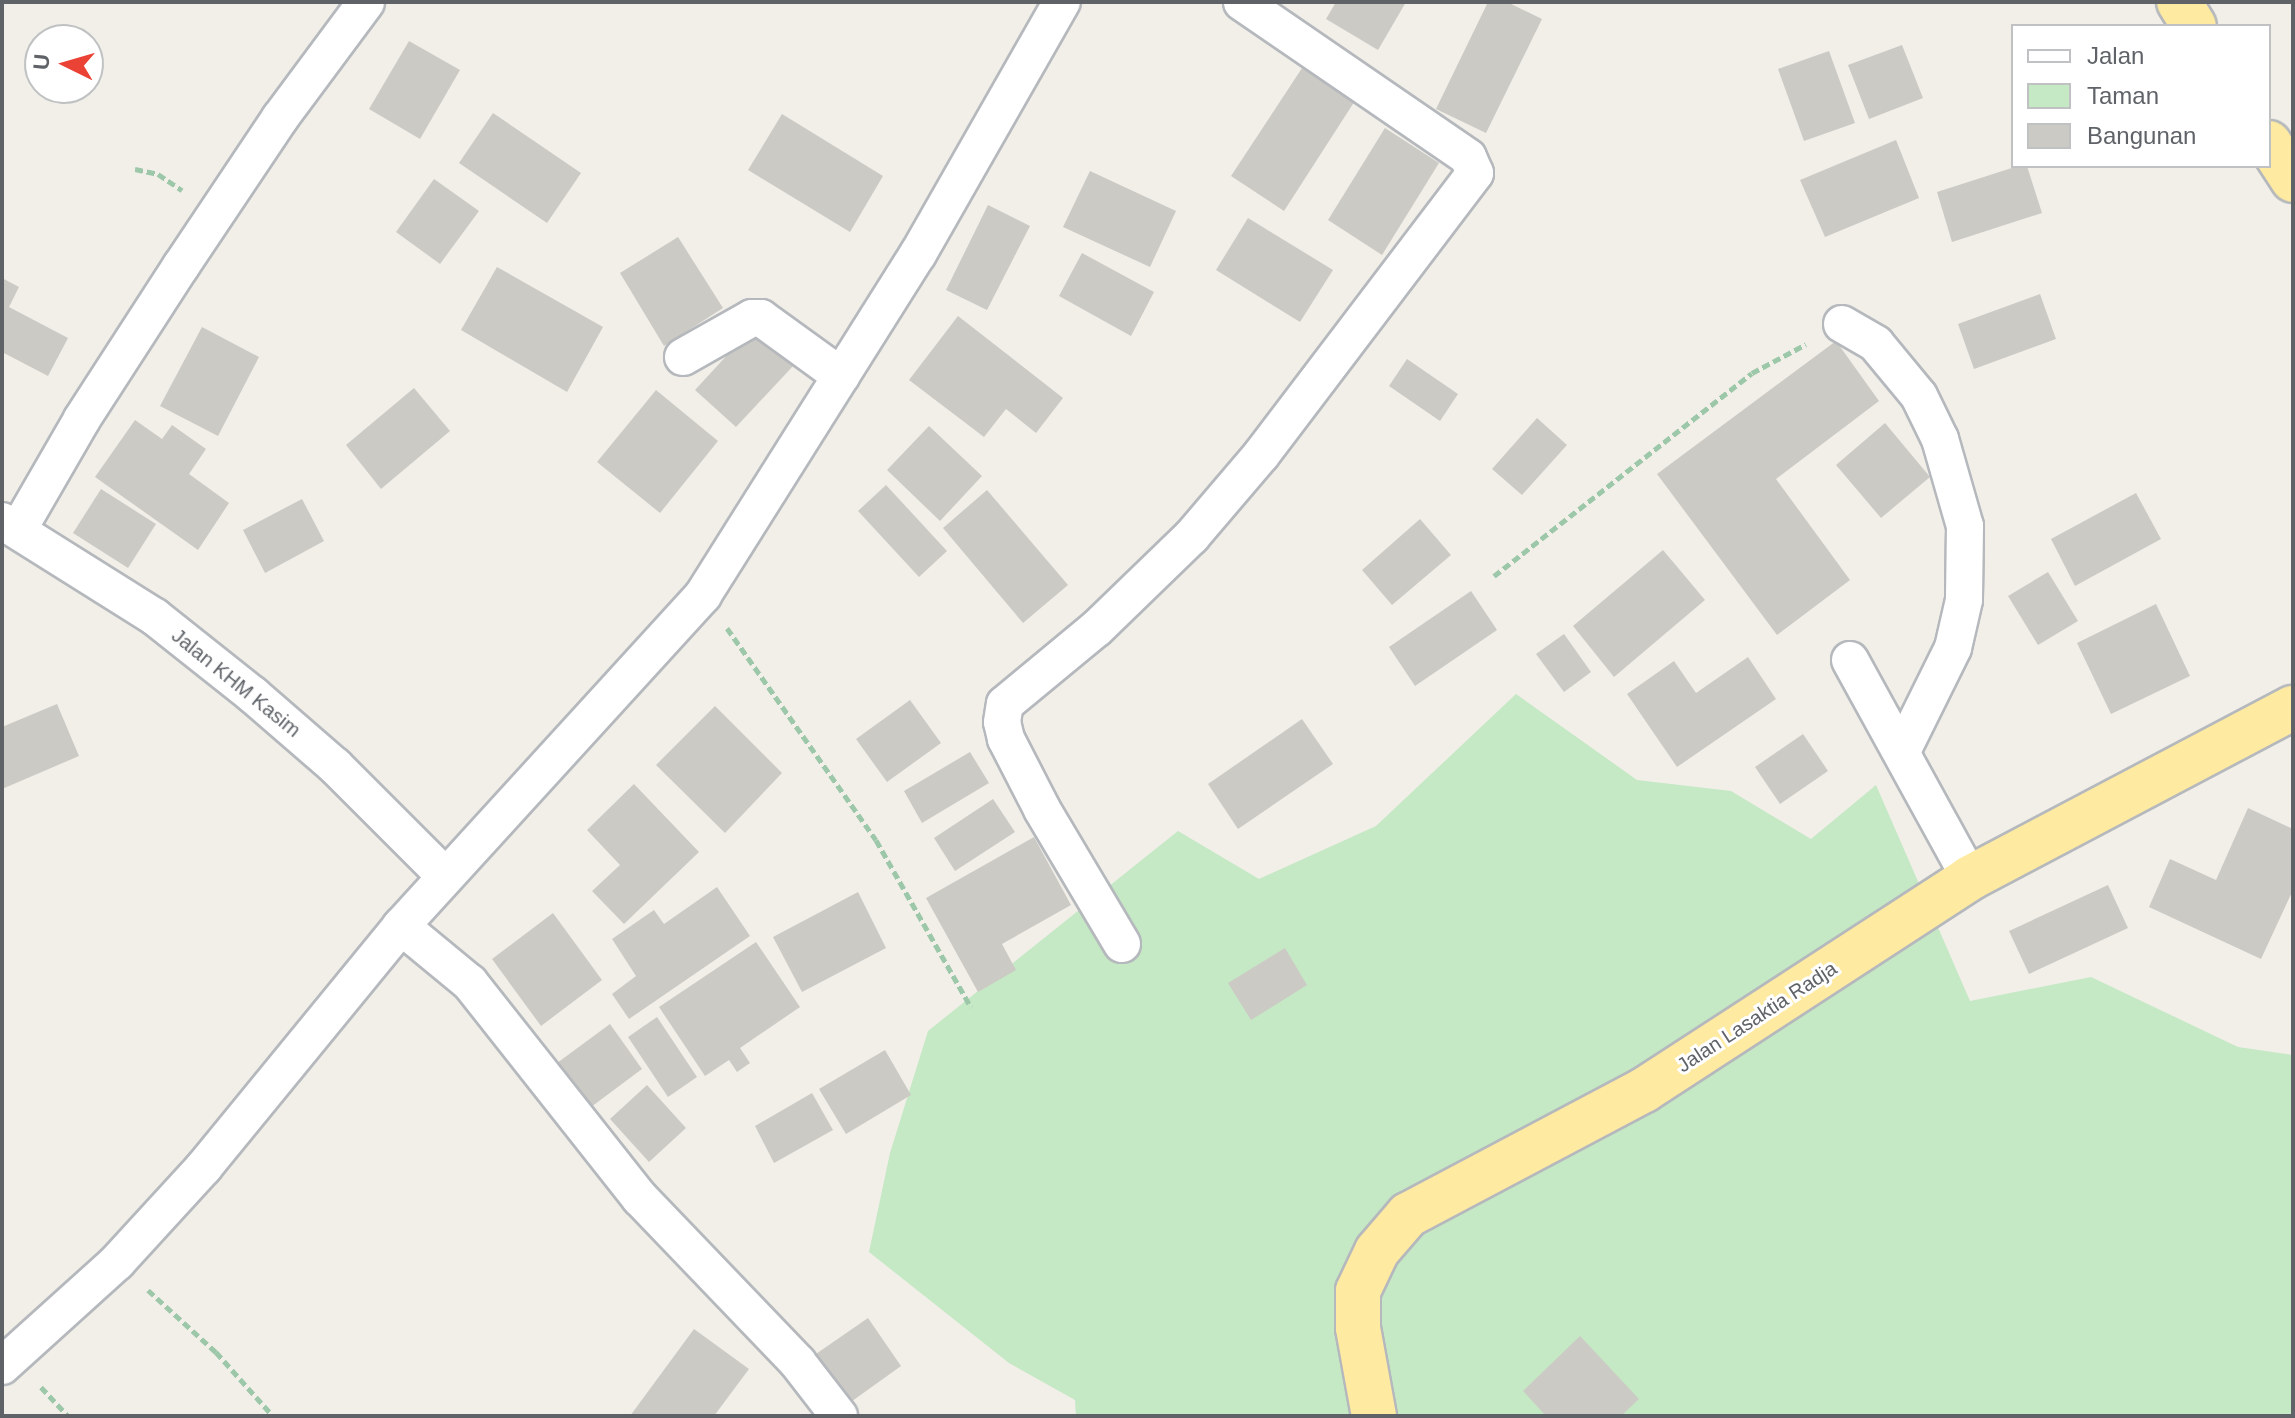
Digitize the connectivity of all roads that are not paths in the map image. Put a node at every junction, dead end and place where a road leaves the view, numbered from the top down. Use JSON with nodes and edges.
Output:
{"nodes":[{"id":1,"x":366,"y":2,"type":"edge"},
{"id":2,"x":1062,"y":2,"type":"edge"},
{"id":3,"x":1242,"y":2,"type":"edge"},
{"id":4,"x":2179,"y":2,"type":"edge"},
{"id":5,"x":2193,"y":24,"type":"edge"},
{"id":6,"x":2271,"y":146,"type":"edge"},
{"id":7,"x":2293,"y":180,"type":"edge"},
{"id":8,"x":1842,"y":324,"type":"road end"},
{"id":9,"x":683,"y":357,"type":"dead end"},
{"id":10,"x":841,"y":376,"type":"junction"},
{"id":11,"x":10,"y":526,"type":"edge"},
{"id":12,"x":1850,"y":660,"type":"dead end"},
{"id":13,"x":2293,"y":708,"type":"edge"},
{"id":14,"x":1902,"y":751,"type":"junction"},
{"id":15,"x":445,"y":876,"type":"junction"},
{"id":16,"x":1970,"y":878,"type":"junction"},
{"id":17,"x":401,"y":926,"type":"junction"},
{"id":18,"x":1122,"y":944,"type":"dead end"},
{"id":19,"x":2,"y":1366,"type":"edge"},
{"id":20,"x":839,"y":1416,"type":"edge"},
{"id":21,"x":1374,"y":1416,"type":"edge"}],
"edges":[{"from":1,"to":11,"type":"street"},
{"from":2,"to":10,"type":"street"},
{"from":3,"to":18,"type":"street"},
{"from":4,"to":5,"type":"highway"},
{"from":6,"to":7,"type":"highway"},
{"from":8,"to":14,"type":"street"},
{"from":9,"to":10,"type":"street"},
{"from":10,"to":15,"type":"street"},
{"from":11,"to":15,"type":"street","name":"Jalan KHM Kasim"},
{"from":12,"to":14,"type":"street"},
{"from":13,"to":16,"type":"highway","name":"Jalan Lasaktia Radja"},
{"from":14,"to":16,"type":"street"},
{"from":15,"to":17,"type":"street"},
{"from":16,"to":21,"type":"highway","name":"Jalan Lasaktia Radja"},
{"from":17,"to":19,"type":"street"},
{"from":17,"to":20,"type":"street"}]}
